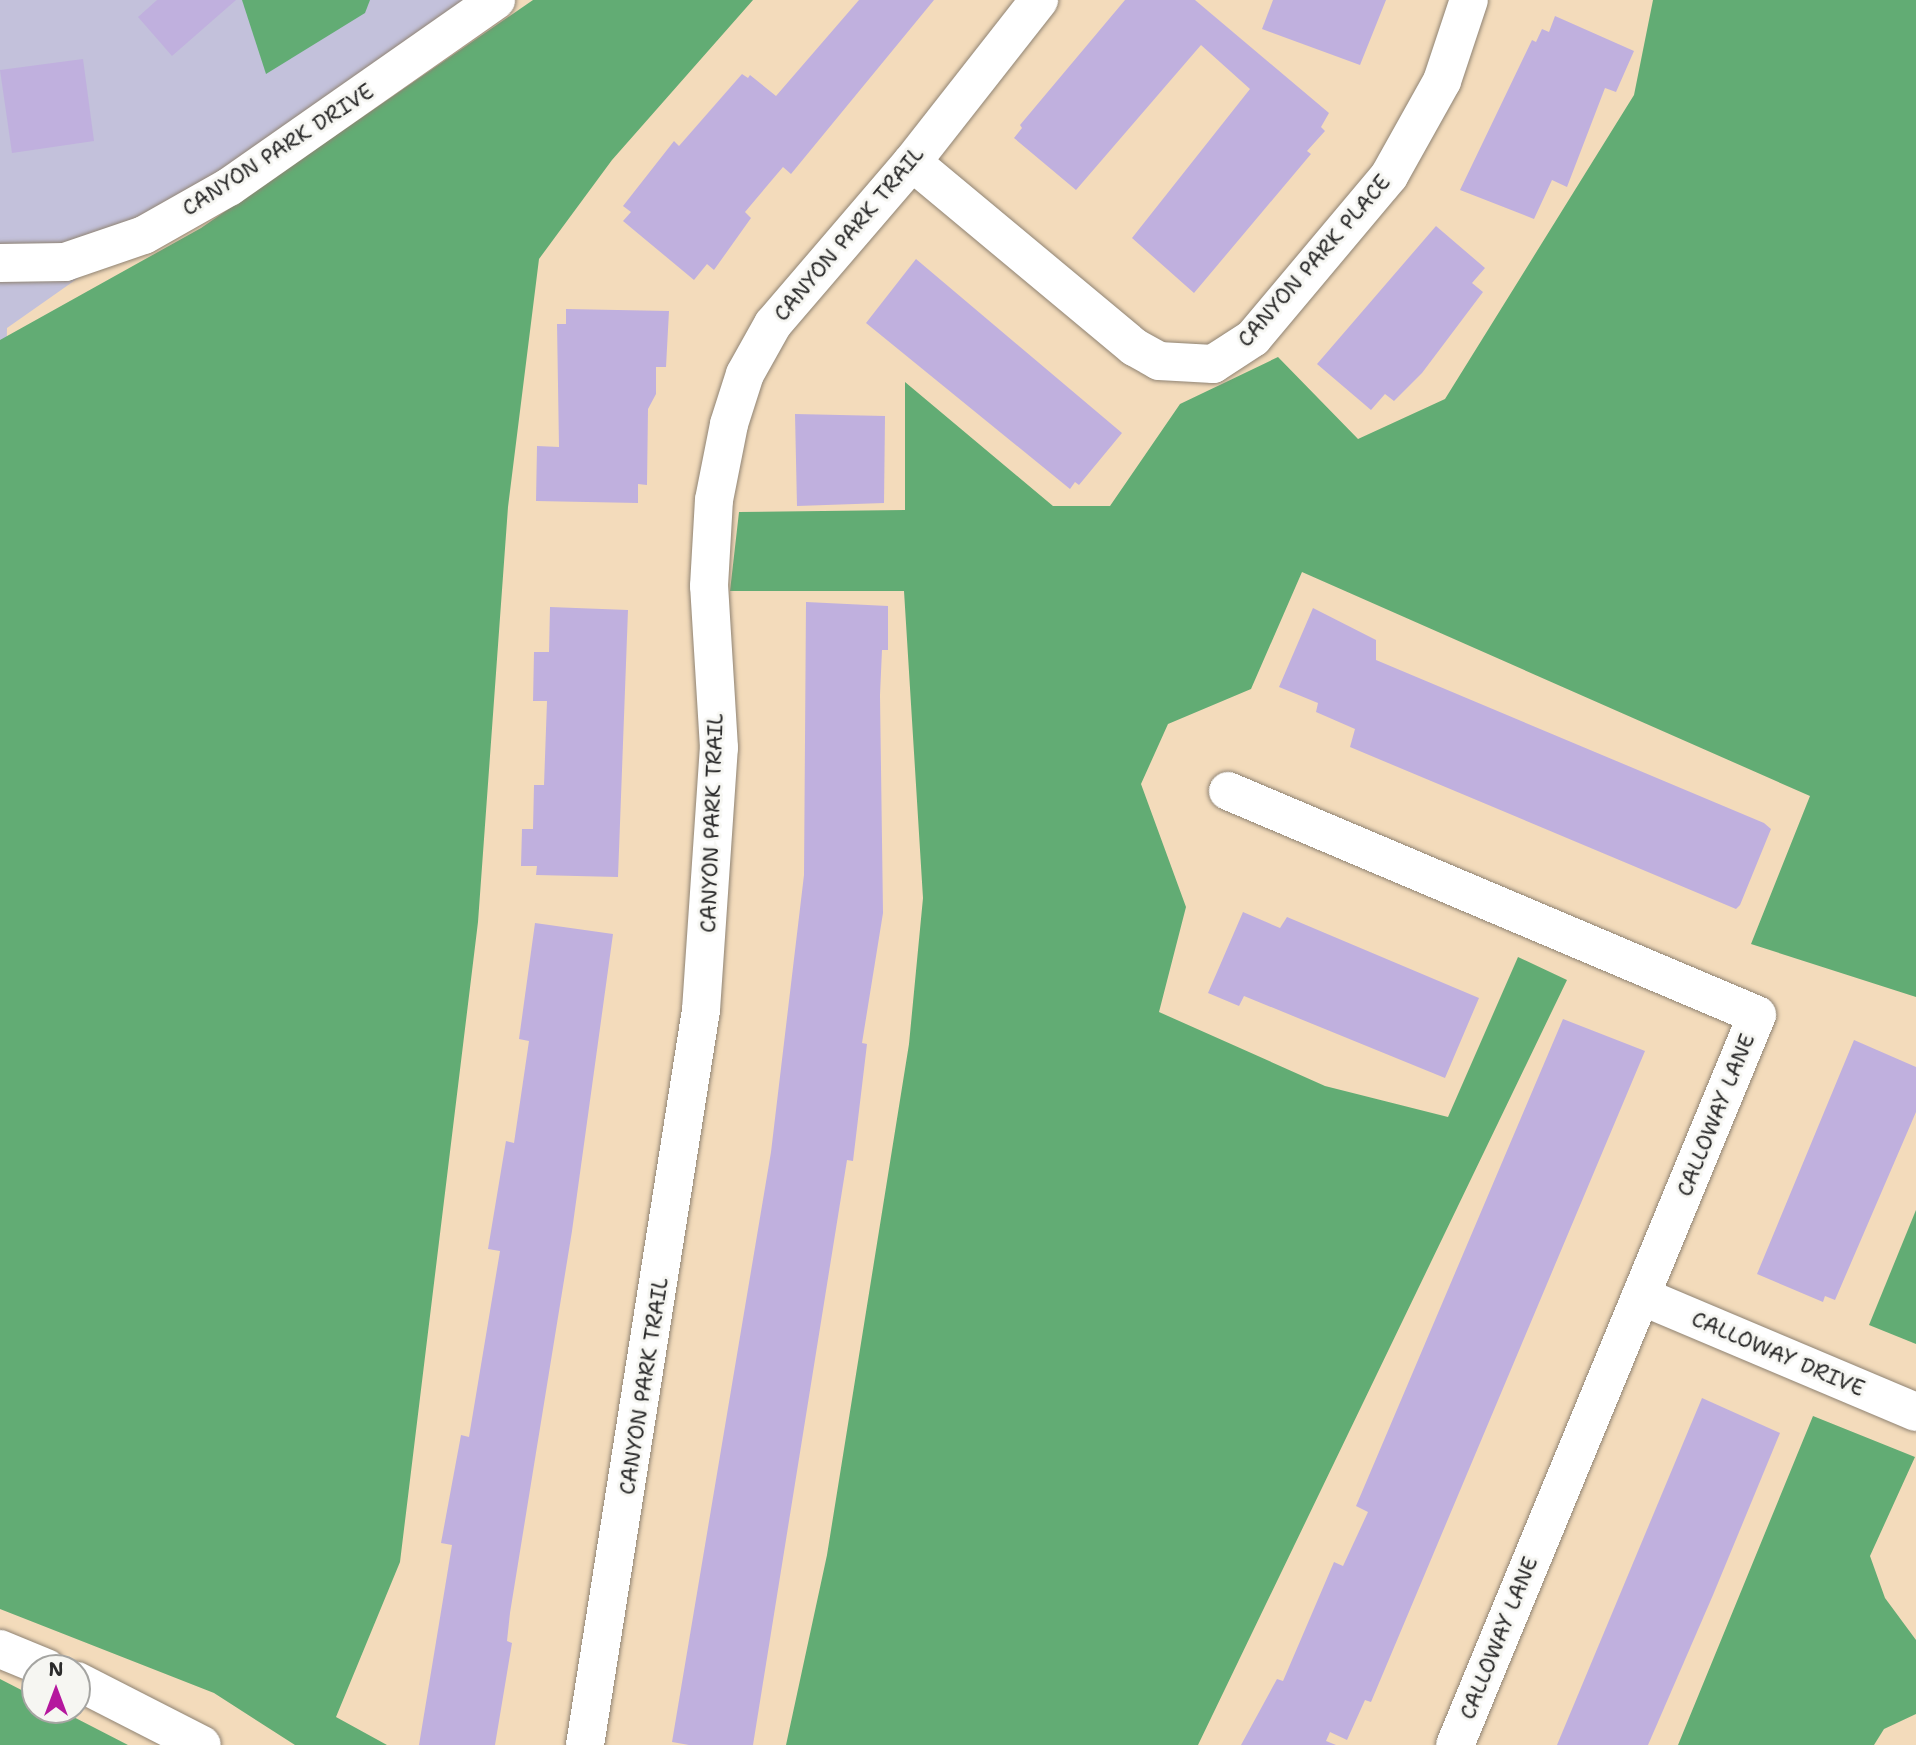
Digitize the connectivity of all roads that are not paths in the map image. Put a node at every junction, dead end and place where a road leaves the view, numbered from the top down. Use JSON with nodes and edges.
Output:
{"nodes":[{"id":1,"x":496,"y":0,"type":"edge"},
{"id":2,"x":1039,"y":0,"type":"edge"},
{"id":3,"x":1469,"y":0,"type":"edge"},
{"id":4,"x":912,"y":162,"type":"junction"},
{"id":5,"x":0,"y":263,"type":"edge"},
{"id":6,"x":1228,"y":791,"type":"dead end"},
{"id":7,"x":1641,"y":1296,"type":"junction"},
{"id":8,"x":1916,"y":1412,"type":"edge"},
{"id":9,"x":0,"y":1648,"type":"edge"},
{"id":10,"x":21,"y":1657,"type":"edge"},
{"id":11,"x":91,"y":1688,"type":"edge"},
{"id":12,"x":202,"y":1745,"type":"edge"},
{"id":13,"x":585,"y":1745,"type":"edge"},
{"id":14,"x":1455,"y":1745,"type":"edge"}],
"edges":[{"from":1,"to":5,"type":"street","name":"CANYON PARK DRIVE"},
{"from":2,"to":4,"type":"street","name":"CANYON PARK TRAIL"},
{"from":3,"to":4,"type":"street","name":"CANYON PARK PLACE"},
{"from":4,"to":13,"type":"street","name":"CANYON PARK TRAIL"},
{"from":6,"to":7,"type":"street","name":"CALLOWAY LANE"},
{"from":7,"to":8,"type":"street","name":"CALLOWAY DRIVE"},
{"from":7,"to":14,"type":"street","name":"CALLOWAY LANE"},
{"from":9,"to":10,"type":"street"},
{"from":11,"to":12,"type":"street"}]}
